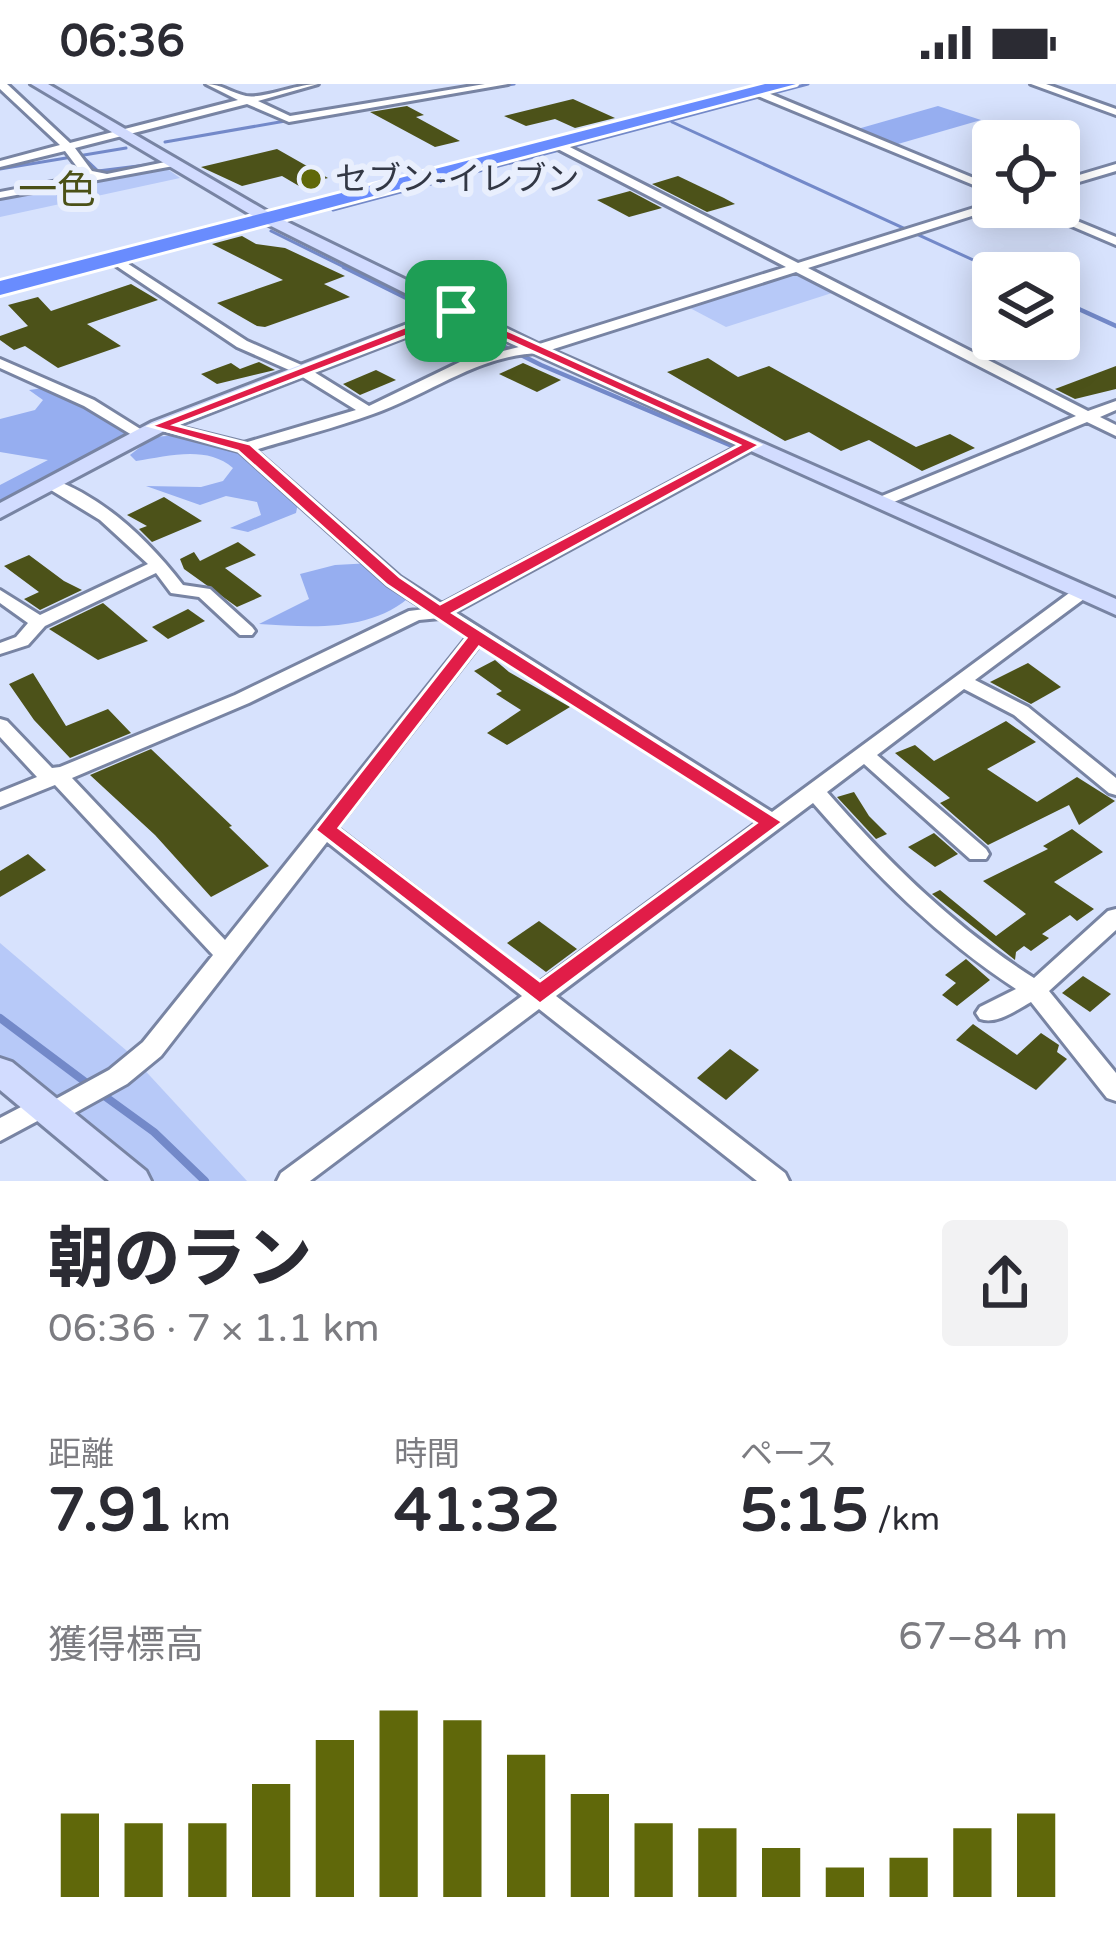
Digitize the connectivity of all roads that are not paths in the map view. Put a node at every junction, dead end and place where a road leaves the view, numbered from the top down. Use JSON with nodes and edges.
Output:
{"nodes":[{"id":1,"x":38,"y":84,"type":"edge"},
{"id":2,"x":211,"y":84,"type":"edge"},
{"id":3,"x":313,"y":84,"type":"edge"},
{"id":4,"x":501,"y":84,"type":"edge"},
{"id":5,"x":788,"y":84,"type":"edge"},
{"id":6,"x":1036,"y":84,"type":"edge"},
{"id":7,"x":1,"y":85,"type":"edge"},
{"id":8,"x":757,"y":92,"type":"junction"},
{"id":9,"x":248,"y":101,"type":"junction"},
{"id":10,"x":1116,"y":112,"type":"edge"},
{"id":11,"x":122,"y":134,"type":"junction"},
{"id":12,"x":556,"y":144,"type":"junction"},
{"id":13,"x":68,"y":147,"type":"junction"},
{"id":14,"x":175,"y":163,"type":"junction"},
{"id":15,"x":0,"y":164,"type":"edge"},
{"id":16,"x":1116,"y":167,"type":"edge"},
{"id":17,"x":97,"y":177,"type":"junction"},
{"id":18,"x":1080,"y":178,"type":"edge"},
{"id":19,"x":972,"y":181,"type":"edge"},
{"id":20,"x":0,"y":195,"type":"edge"},
{"id":21,"x":972,"y":213,"type":"edge"},
{"id":22,"x":269,"y":219,"type":"junction"},
{"id":23,"x":1080,"y":227,"type":"edge"},
{"id":24,"x":1116,"y":242,"type":"edge"},
{"id":25,"x":112,"y":259,"type":"junction"},
{"id":26,"x":796,"y":268,"type":"junction"},
{"id":27,"x":0,"y":288,"type":"edge"},
{"id":28,"x":456,"y":311,"type":"junction"},
{"id":29,"x":533,"y":349,"type":"junction"},
{"id":30,"x":0,"y":363,"type":"edge"},
{"id":31,"x":301,"y":370,"type":"junction"},
{"id":32,"x":1116,"y":405,"type":"edge"},
{"id":33,"x":368,"y":411,"type":"junction"},
{"id":34,"x":1087,"y":417,"type":"junction"},
{"id":35,"x":150,"y":430,"type":"junction"},
{"id":36,"x":1116,"y":431,"type":"edge"},
{"id":37,"x":752,"y":445,"type":"junction"},
{"id":38,"x":244,"y":448,"type":"junction"},
{"id":39,"x":52,"y":484,"type":"junction"},
{"id":40,"x":883,"y":501,"type":"junction"},
{"id":41,"x":1,"y":511,"type":"edge"},
{"id":42,"x":159,"y":565,"type":"junction"},
{"id":43,"x":1082,"y":592,"type":"junction"},
{"id":44,"x":0,"y":595,"type":"edge"},
{"id":45,"x":1116,"y":608,"type":"edge"},
{"id":46,"x":439,"y":613,"type":"junction"},
{"id":47,"x":39,"y":622,"type":"junction"},
{"id":48,"x":245,"y":631,"type":"dead end"},
{"id":49,"x":477,"y":637,"type":"junction"},
{"id":50,"x":0,"y":649,"type":"edge"},
{"id":51,"x":962,"y":681,"type":"junction"},
{"id":52,"x":0,"y":725,"type":"edge"},
{"id":53,"x":864,"y":754,"type":"junction"},
{"id":54,"x":53,"y":775,"type":"junction"},
{"id":55,"x":1116,"y":788,"type":"edge"},
{"id":56,"x":814,"y":791,"type":"junction"},
{"id":57,"x":0,"y":800,"type":"edge"},
{"id":58,"x":772,"y":822,"type":"junction"},
{"id":59,"x":326,"y":830,"type":"junction"},
{"id":60,"x":978,"y":854,"type":"dead end"},
{"id":61,"x":1116,"y":917,"type":"edge"},
{"id":62,"x":226,"y":956,"type":"junction"},
{"id":63,"x":1035,"y":990,"type":"junction"},
{"id":64,"x":540,"y":995,"type":"junction"},
{"id":65,"x":988,"y":1013,"type":"dead end"},
{"id":66,"x":0,"y":1070,"type":"edge"},
{"id":67,"x":1116,"y":1091,"type":"edge"},
{"id":68,"x":49,"y":1109,"type":"junction"},
{"id":69,"x":0,"y":1131,"type":"edge"},
{"id":70,"x":134,"y":1181,"type":"edge"},
{"id":71,"x":290,"y":1181,"type":"edge"},
{"id":72,"x":776,"y":1181,"type":"edge"}],
"edges":[{"from":1,"to":11,"type":"street"},
{"from":2,"to":9,"type":"street"},
{"from":3,"to":9,"type":"street"},
{"from":4,"to":9,"type":"street"},
{"from":5,"to":8,"type":"highway"},
{"from":6,"to":10,"type":"street"},
{"from":7,"to":13,"type":"street"},
{"from":8,"to":12,"type":"highway"},
{"from":8,"to":19,"type":"street"},
{"from":9,"to":11,"type":"street"},
{"from":11,"to":13,"type":"street"},
{"from":11,"to":14,"type":"street"},
{"from":12,"to":22,"type":"highway"},
{"from":12,"to":26,"type":"street"},
{"from":13,"to":15,"type":"street"},
{"from":13,"to":17,"type":"street"},
{"from":14,"to":17,"type":"street"},
{"from":14,"to":22,"type":"street"},
{"from":16,"to":18,"type":"street"},
{"from":17,"to":20,"type":"street"},
{"from":21,"to":26,"type":"street"},
{"from":22,"to":25,"type":"highway"},
{"from":22,"to":28,"type":"street"},
{"from":23,"to":24,"type":"street"},
{"from":25,"to":27,"type":"highway"},
{"from":25,"to":31,"type":"street"},
{"from":26,"to":29,"type":"street"},
{"from":26,"to":34,"type":"street"},
{"from":28,"to":29,"type":"street"},
{"from":28,"to":31,"type":"street"},
{"from":29,"to":33,"type":"street"},
{"from":29,"to":37,"type":"street"},
{"from":30,"to":35,"type":"street"},
{"from":31,"to":33,"type":"street"},
{"from":31,"to":35,"type":"street"},
{"from":32,"to":34,"type":"street"},
{"from":33,"to":38,"type":"street"},
{"from":34,"to":36,"type":"street"},
{"from":34,"to":40,"type":"street"},
{"from":35,"to":38,"type":"street"},
{"from":35,"to":39,"type":"street"},
{"from":37,"to":40,"type":"street"},
{"from":37,"to":46,"type":"street"},
{"from":38,"to":46,"type":"street"},
{"from":39,"to":41,"type":"street"},
{"from":39,"to":42,"type":"street"},
{"from":40,"to":43,"type":"street"},
{"from":42,"to":47,"type":"street"},
{"from":42,"to":48,"type":"street"},
{"from":43,"to":45,"type":"street"},
{"from":43,"to":51,"type":"street"},
{"from":44,"to":47,"type":"street"},
{"from":46,"to":49,"type":"street"},
{"from":46,"to":54,"type":"street"},
{"from":47,"to":50,"type":"street"},
{"from":49,"to":58,"type":"street"},
{"from":49,"to":59,"type":"street"},
{"from":51,"to":53,"type":"street"},
{"from":51,"to":55,"type":"street"},
{"from":52,"to":54,"type":"street"},
{"from":53,"to":56,"type":"street"},
{"from":53,"to":60,"type":"street"},
{"from":54,"to":57,"type":"street"},
{"from":54,"to":62,"type":"street"},
{"from":56,"to":58,"type":"street"},
{"from":56,"to":63,"type":"street"},
{"from":58,"to":64,"type":"street"},
{"from":59,"to":62,"type":"street"},
{"from":59,"to":64,"type":"street"},
{"from":61,"to":63,"type":"street"},
{"from":62,"to":68,"type":"street"},
{"from":63,"to":65,"type":"street"},
{"from":63,"to":67,"type":"street"},
{"from":64,"to":71,"type":"street"},
{"from":64,"to":72,"type":"street"},
{"from":66,"to":68,"type":"street"},
{"from":68,"to":69,"type":"street"},
{"from":68,"to":70,"type":"street"}]}
